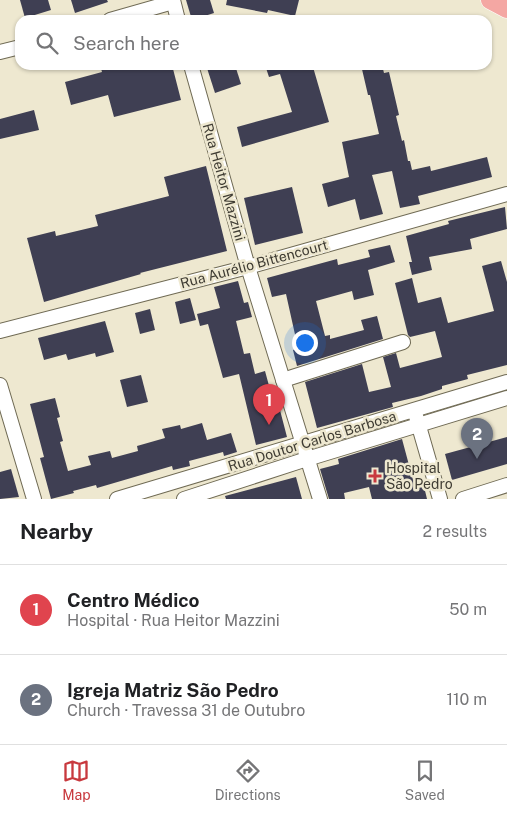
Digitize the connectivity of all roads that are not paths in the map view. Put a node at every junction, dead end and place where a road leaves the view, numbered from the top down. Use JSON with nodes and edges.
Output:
{"nodes":[{"id":1,"x":490,"y":0,"type":"edge"},
{"id":2,"x":173,"y":1,"type":"edge"},
{"id":3,"x":507,"y":9,"type":"edge"},
{"id":4,"x":127,"y":15,"type":"edge"},
{"id":5,"x":177,"y":15,"type":"edge"},
{"id":6,"x":15,"y":48,"type":"edge"},
{"id":7,"x":0,"y":52,"type":"edge"},
{"id":8,"x":192,"y":70,"type":"edge"},
{"id":9,"x":507,"y":194,"type":"edge"},
{"id":10,"x":248,"y":267,"type":"junction"},
{"id":11,"x":0,"y":331,"type":"edge"},
{"id":12,"x":403,"y":342,"type":"dead end"},
{"id":13,"x":284,"y":380,"type":"junction"},
{"id":14,"x":507,"y":382,"type":"edge"},
{"id":15,"x":0,"y":385,"type":"edge"},
{"id":16,"x":507,"y":398,"type":"edge"},
{"id":17,"x":415,"y":410,"type":"junction"},
{"id":18,"x":418,"y":424,"type":"junction"},
{"id":19,"x":303,"y":444,"type":"junction"},
{"id":20,"x":307,"y":459,"type":"junction"},
{"id":21,"x":176,"y":482,"type":"junction"},
{"id":22,"x":507,"y":485,"type":"edge"},
{"id":23,"x":34,"y":499,"type":"edge"},
{"id":24,"x":117,"y":499,"type":"edge"},
{"id":25,"x":183,"y":499,"type":"edge"},
{"id":26,"x":320,"y":499,"type":"edge"},
{"id":27,"x":440,"y":499,"type":"edge"},
{"id":28,"x":463,"y":499,"type":"edge"}],
"edges":[{"from":1,"to":3,"type":"main road"},
{"from":2,"to":4,"type":"street"},
{"from":2,"to":5,"type":"street"},
{"from":6,"to":7,"type":"street"},
{"from":8,"to":10,"type":"street","name":"Rua Heitor Mazzini"},
{"from":9,"to":10,"type":"street","name":"Rua Aurélio Bittencourt"},
{"from":10,"to":11,"type":"street","name":"Rua Aurélio Bittencourt"},
{"from":10,"to":13,"type":"street","name":"Rua Heitor Mazzini"},
{"from":12,"to":13,"type":"street"},
{"from":13,"to":19,"type":"street","name":"Rua Heitor Mazzini"},
{"from":14,"to":17,"type":"street","name":"Rua Doutor Carlos Barbosa"},
{"from":15,"to":23,"type":"street"},
{"from":16,"to":18,"type":"street","name":"Rua Doutor Carlos Barbosa"},
{"from":17,"to":18,"type":"street"},
{"from":17,"to":19,"type":"street","name":"Rua Doutor Carlos Barbosa"},
{"from":18,"to":20,"type":"street","name":"Rua Doutor Carlos Barbosa"},
{"from":18,"to":27,"type":"street"},
{"from":19,"to":20,"type":"street","name":"Rua Heitor Mazzini"},
{"from":19,"to":21,"type":"street","name":"Rua Doutor Carlos Barbosa"},
{"from":20,"to":25,"type":"street","name":"Rua Doutor Carlos Barbosa"},
{"from":20,"to":26,"type":"street","name":"Rua Heitor Mazzini"},
{"from":21,"to":24,"type":"street","name":"Rua Doutor Carlos Barbosa"},
{"from":21,"to":25,"type":"street"},
{"from":22,"to":28,"type":"street"}]}
